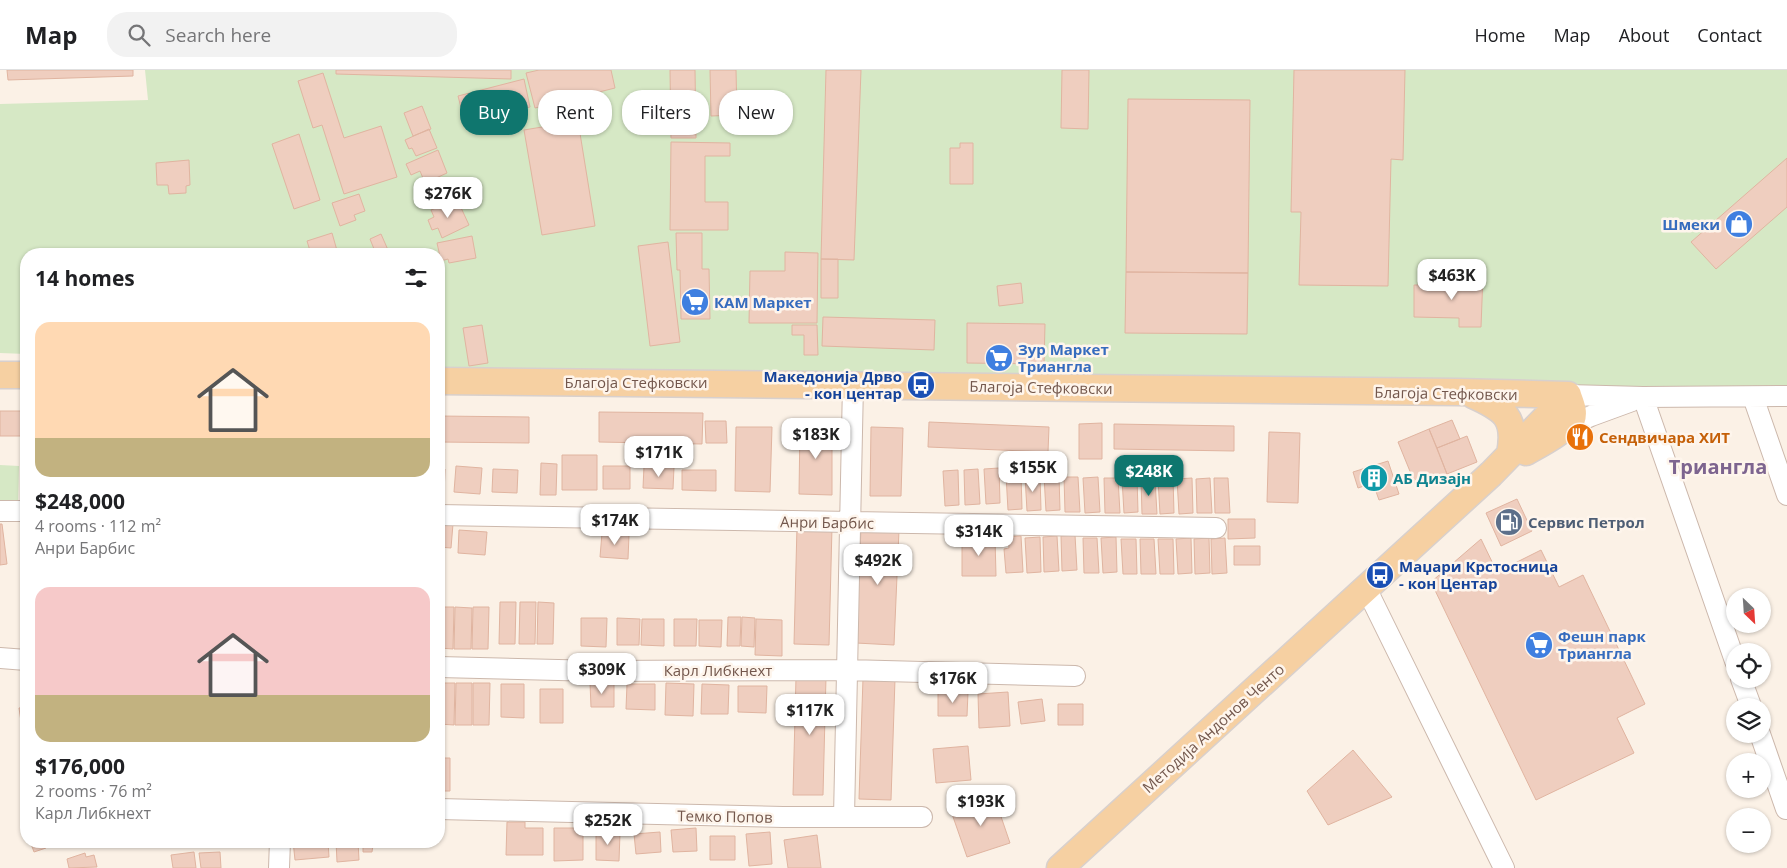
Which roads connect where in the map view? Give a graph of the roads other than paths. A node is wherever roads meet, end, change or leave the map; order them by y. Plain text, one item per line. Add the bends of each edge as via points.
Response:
1 (0, 375) edge
2 (20, 375) edge
3 (445, 381) edge
4 (853, 384) junction
5 (1468, 393) junction
6 (1568, 395) junction
7 (1787, 396) edge
8 (1643, 397) junction
9 (1753, 397) junction
10 (1565, 428) junction
11 (1510, 454) junction
12 (1491, 474) junction
13 (1787, 495) edge
14 (0, 511) edge
15 (20, 511) edge
16 (445, 515) edge
17 (850, 523) junction
18 (1216, 528) dead end
19 (1366, 588) junction
20 (1729, 643) edge
21 (0, 658) edge
22 (20, 660) edge
23 (445, 667) edge
24 (847, 670) junction
25 (1075, 676) dead end
26 (1763, 743) edge
27 (445, 809) edge
28 (1786, 809) edge
29 (844, 817) junction
30 (922, 817) dead end
31 (280, 848) edge
32 (279, 868) edge
33 (1060, 868) edge
34 (1504, 868) edge

1 - 2 main road
3 - 4 main road, Благоја Стефковски
4 - 5 main road, Благоја Стефковски
4 - 17 street
5 - 6 main road, Благоја Стефковски
5 - 11 main road via 1498,406 1505,414 1512,428
6 - 8 street, Благоја Стефковски
6 - 10 main road via 1573,418
6 - 11 main road, Методија Андонов Ченто
7 - 9 street, Благоја Стефковски
8 - 9 street, Благоја Стефковски
8 - 10 street
8 - 20 street
9 - 13 street
10 - 12 main road, Методија Андонов Ченто
11 - 12 main road, Методија Андонов Ченто
12 - 19 main road, Методија Андонов Ченто
14 - 15 street
16 - 17 street, Анри Барбис
17 - 18 street, Анри Барбис
17 - 24 street
19 - 33 main road, Методија Андонов Ченто
19 - 34 street
21 - 22 street
23 - 24 street, Карл Либкнехт
24 - 25 street, Карл Либкнехт
24 - 29 street
26 - 28 street
27 - 29 street, Темко Попов
29 - 30 street, Темко Попов
31 - 32 street

